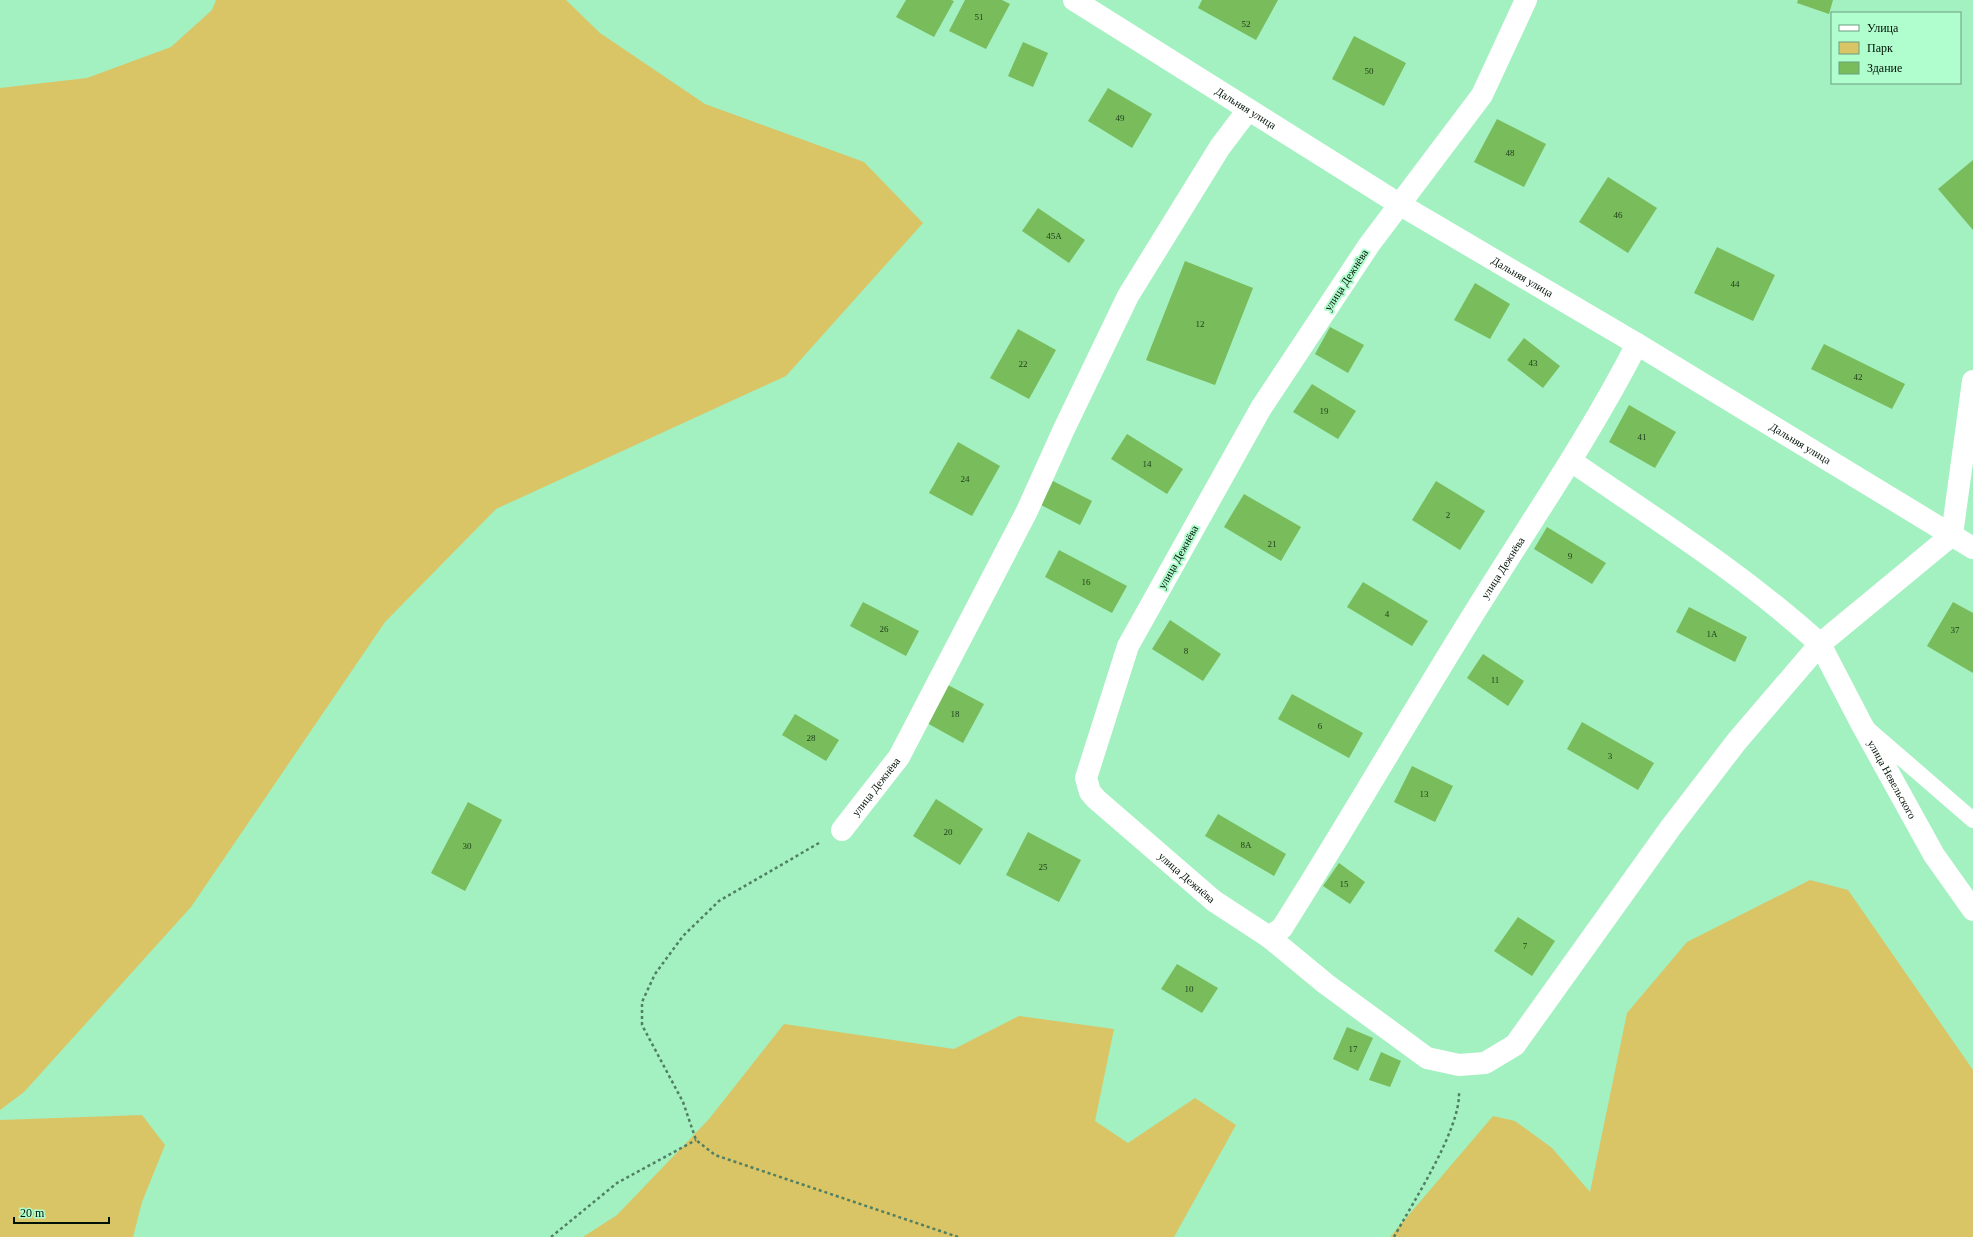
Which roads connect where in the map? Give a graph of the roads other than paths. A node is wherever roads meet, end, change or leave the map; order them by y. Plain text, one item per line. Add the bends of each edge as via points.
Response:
1 (1074, 0) edge
2 (1526, 0) edge
3 (1248, 110) junction
4 (1399, 204) junction
5 (1637, 344) junction
6 (1973, 381) edge
7 (1571, 461) junction
8 (1952, 535) junction
9 (1973, 548) edge
10 (1820, 644) junction
11 (1860, 723) junction
12 (1973, 820) edge
13 (842, 830) road end
14 (1973, 910) edge
15 (1269, 937) junction

1 - 3 street, Дальняя улица
2 - 4 street, улица Дежнёва via 1482,95
3 - 4 street, Дальняя улица
3 - 13 street, улица Дежнёва via 1220,147 1128,296 1027,511 899,758
4 - 5 street, Дальняя улица
4 - 15 street, улица Дежнёва via 1368,245 1261,408 1128,646 1086,778 1090,792 1096,799 1214,901
5 - 7 street, улица Дежнёва via 1618,382
5 - 8 street, Дальняя улица
6 - 8 street
7 - 10 street via 1733,572
7 - 15 street, улица Дежнёва via 1480,603 1307,890 1282,928
8 - 9 street, Дальняя улица
8 - 10 street
10 - 11 street, улица Невельского
10 - 15 street via 1737,740 1515,1045 1485,1063 1459,1065 1427,1058 1326,984
11 - 12 lane
11 - 14 street, улица Невельского via 1934,855

